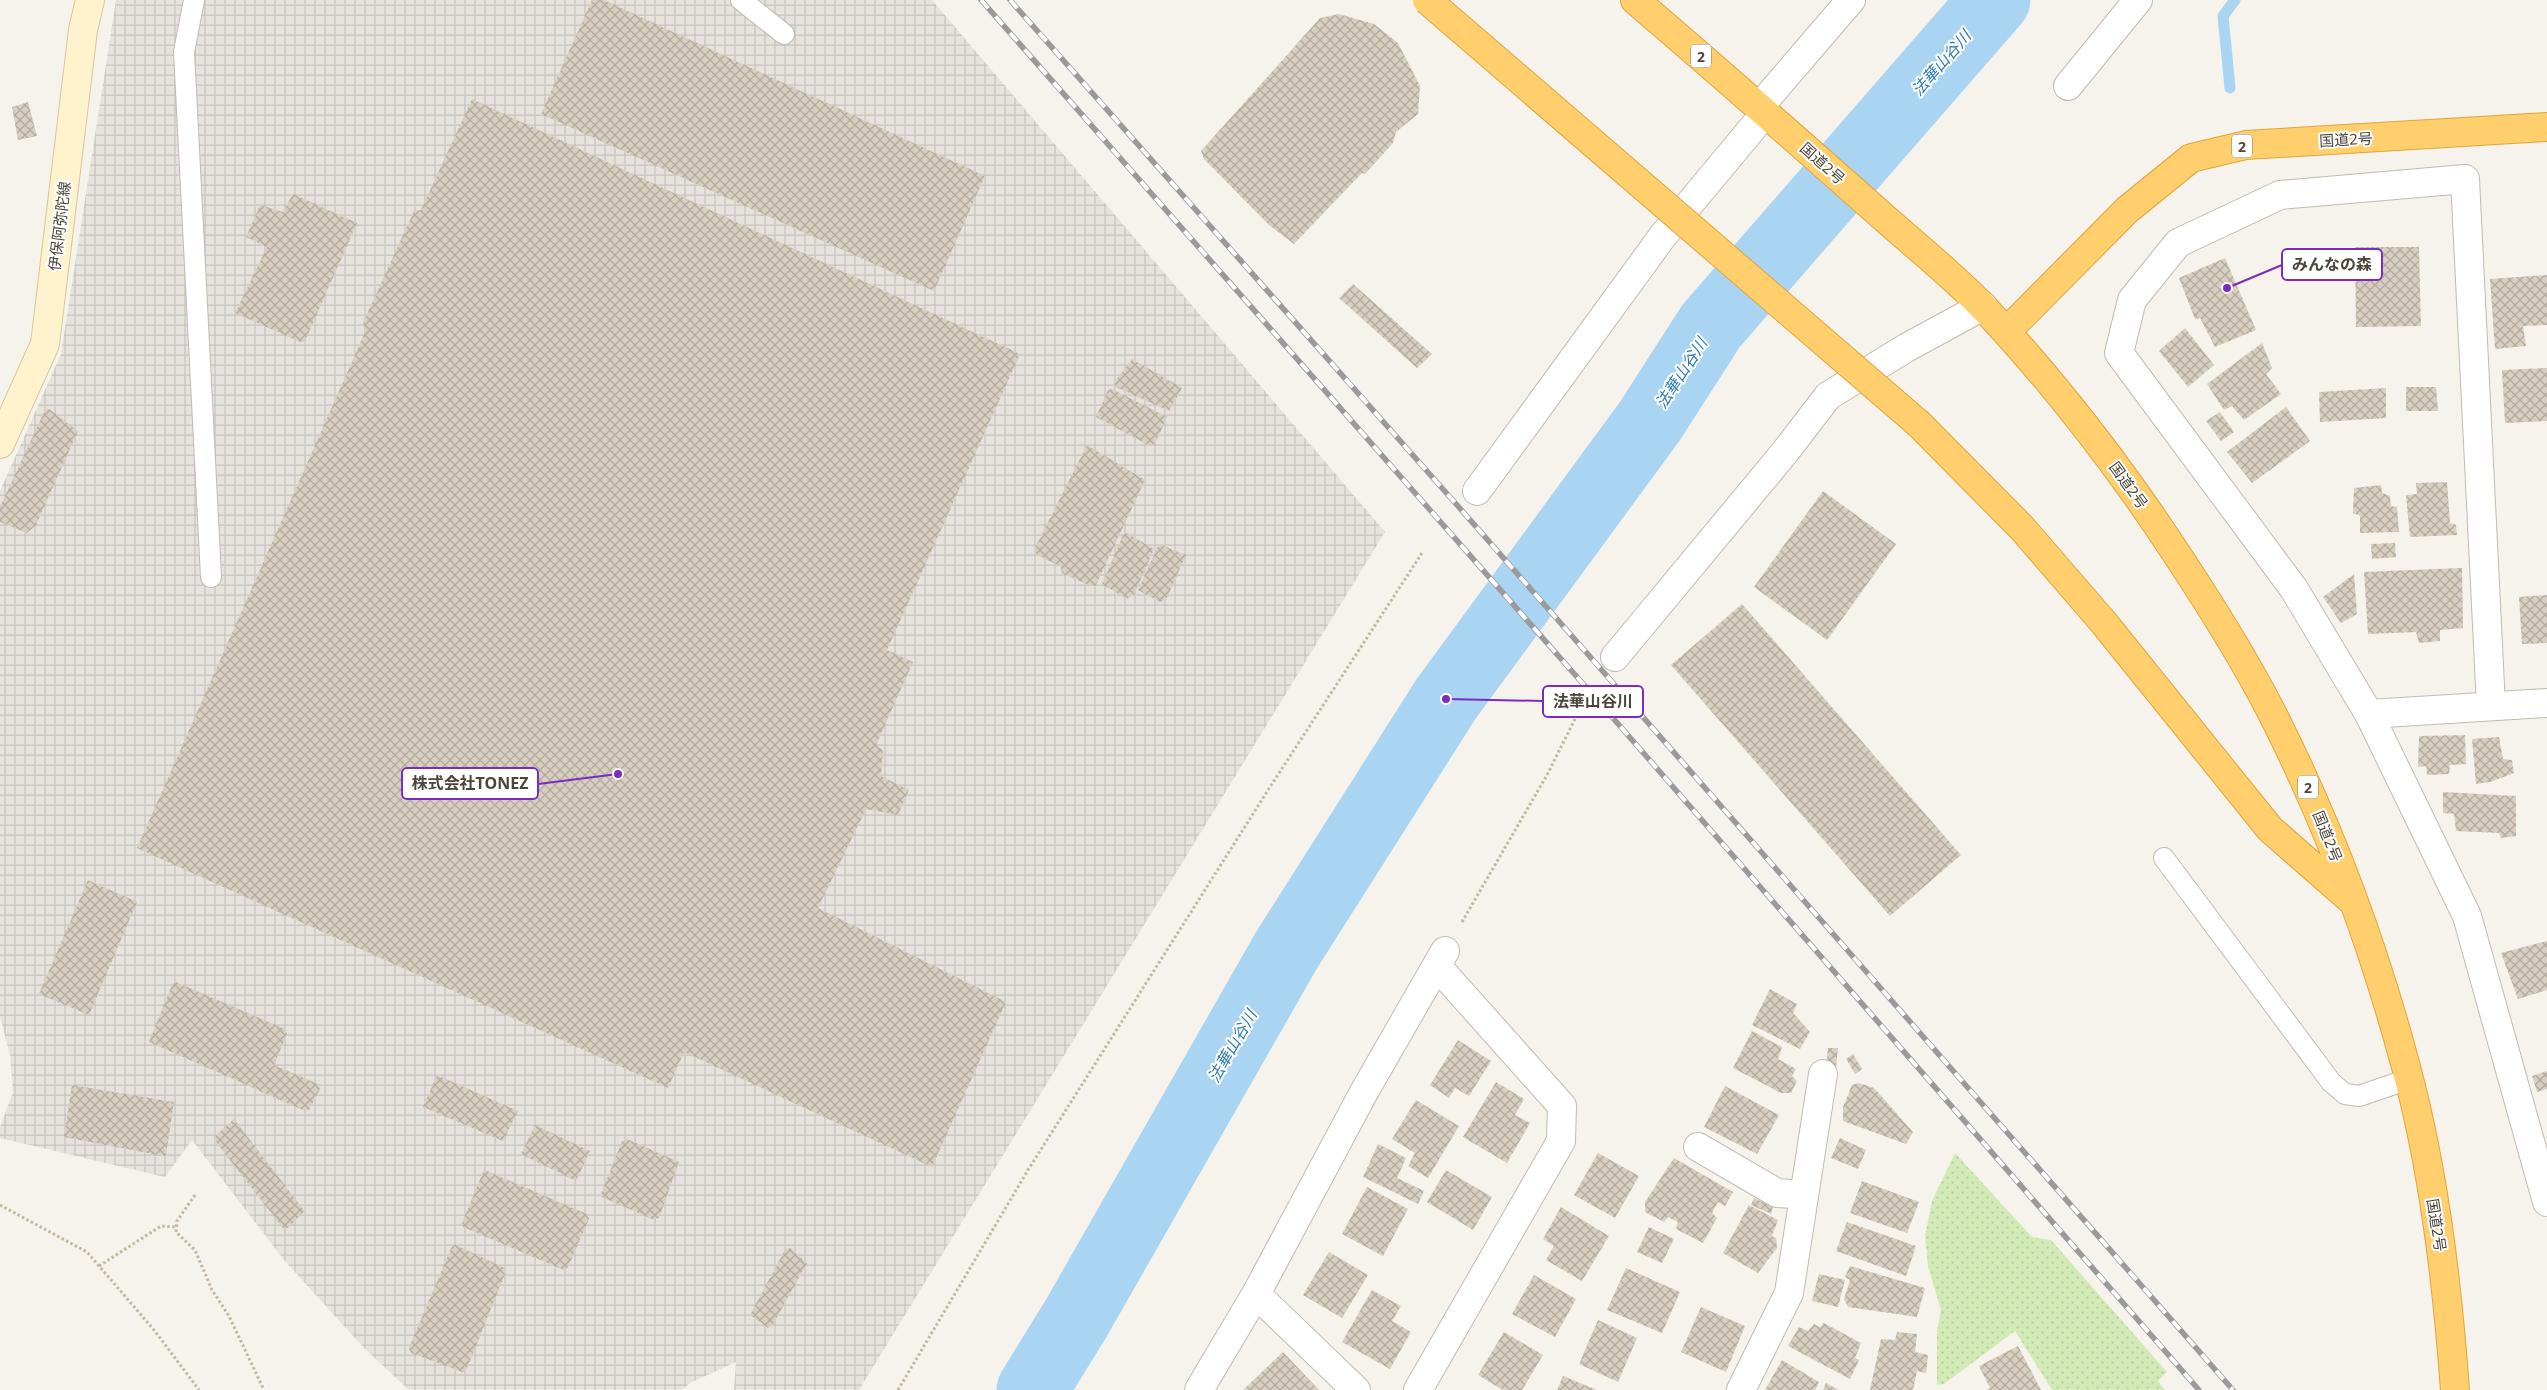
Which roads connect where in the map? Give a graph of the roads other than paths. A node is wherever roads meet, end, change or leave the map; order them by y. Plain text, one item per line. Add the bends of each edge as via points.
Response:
1 (90, 0) edge
2 (194, 0) edge
3 (741, 0) edge
4 (1427, 0) edge
5 (1635, 0) edge
6 (1851, 0) edge
7 (2138, 0) edge
8 (784, 34) dead end
9 (2068, 86) dead end
10 (1763, 109) junction
11 (2547, 127) edge
12 (1983, 306) junction
13 (2006, 332) junction
14 (0, 444) edge
15 (1476, 491) dead end
16 (211, 577) dead end
17 (1615, 656) road end
18 (2547, 703) edge
19 (2490, 706) junction
20 (2369, 714) junction
21 (2164, 858) dead end
22 (2355, 903) junction
23 (1823, 1074) dead end
24 (2409, 1079) junction
25 (1698, 1147) dead end
26 (1804, 1195) junction
27 (2547, 1202) edge
28 (1256, 1294) junction
29 (1199, 1390) edge
30 (1356, 1390) edge
31 (1418, 1390) edge
32 (1741, 1390) edge
33 (2455, 1390) edge

1 - 14 main road, 伊保阿弥陀線 via 83,30 45,344
2 - 16 lane via 184,52
3 - 8 lane
4 - 22 highway, bridge via 1919,424 2022,528 2104,623 2270,829
5 - 10 highway, 国道2号 / 2
6 - 10 street
7 - 9 street
10 - 12 highway, 国道2号 / 2
10 - 15 street via 1662,237
11 - 13 highway, 国道2号 / 2 via 2246,145 2191,158 2127,210
12 - 13 highway, 国道2号 / 2
12 - 17 street via 1828,396
13 - 22 highway, 国道2号 / 2 via 2084,423 2153,518 2226,629 2308,787
18 - 19 street
19 - 20 street
19 - 20 street via 2465,179 2280,195 2178,243 2132,300 2119,353 2294,589
20 - 27 street via 2467,916
21 - 24 lane via 2331,1082 2345,1094 2359,1096
22 - 24 highway, 国道2号 / 2
23 - 26 street
24 - 33 highway, 国道2号 / 2 via 2444,1266
25 - 26 street via 1777,1193
26 - 32 street via 1789,1293
28 - 29 street
28 - 30 street
28 - 31 street via 1364,1092 1441,958 1562,1106 1561,1141

